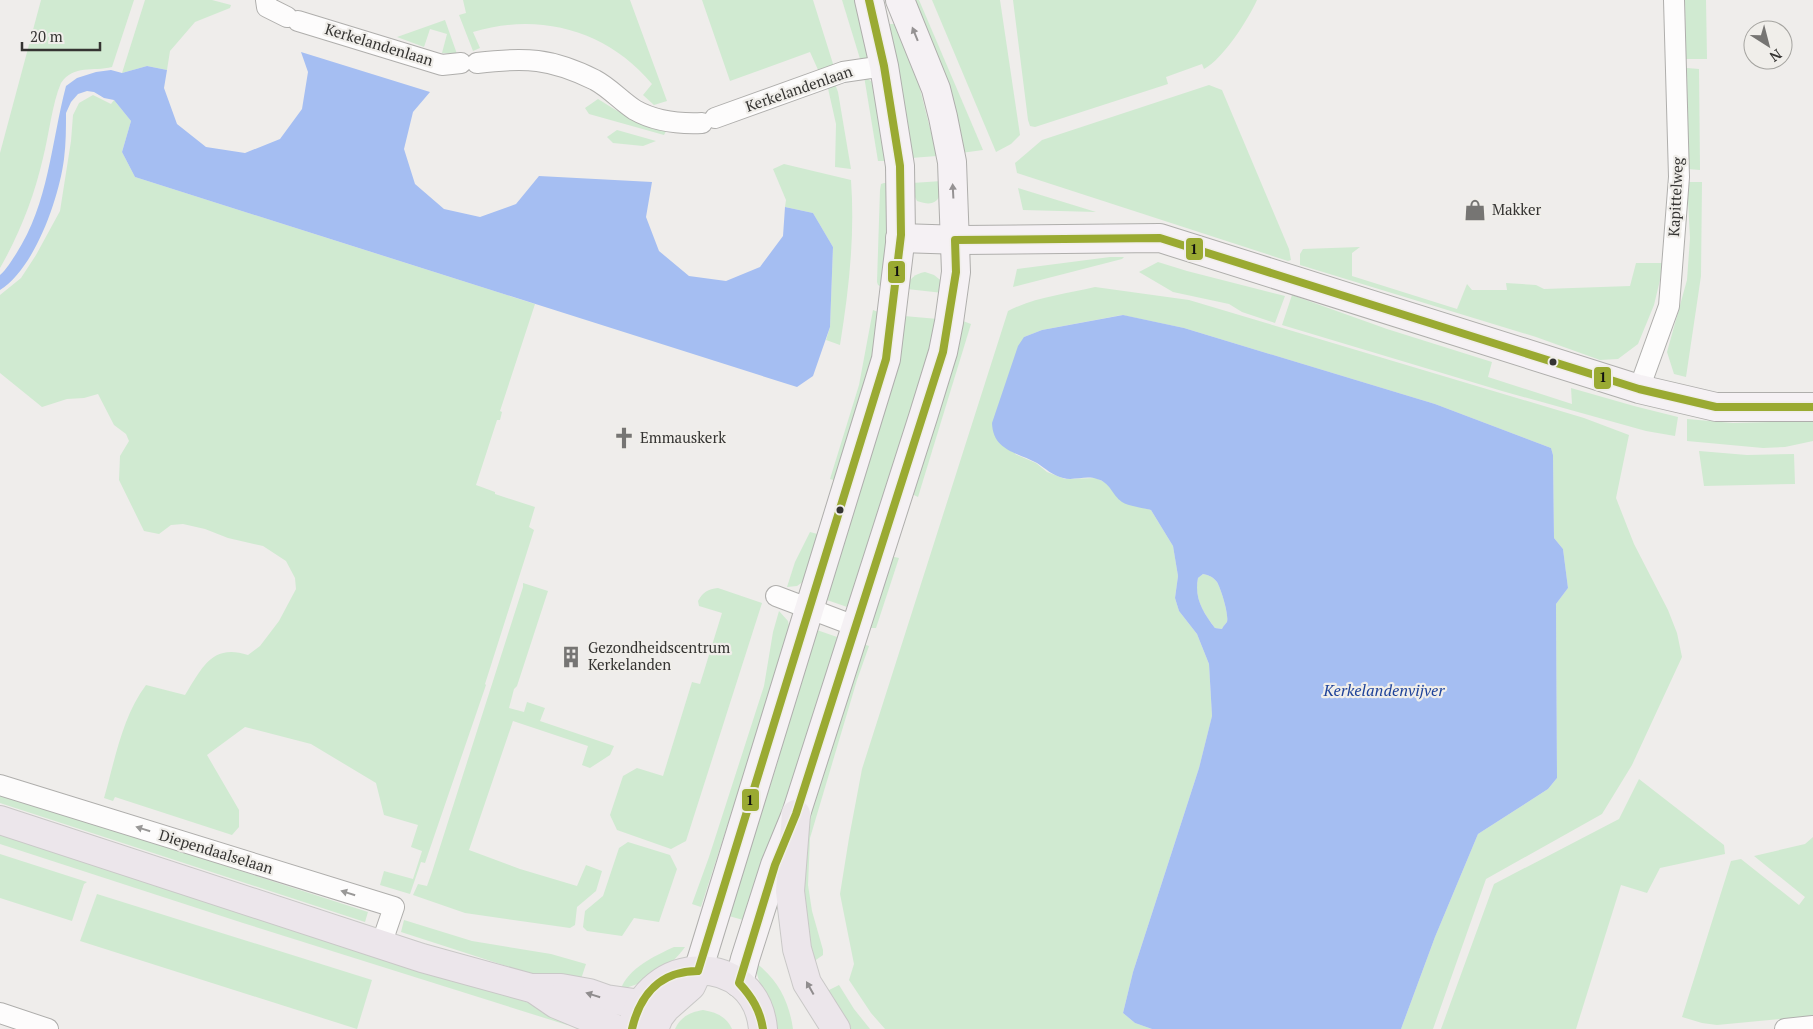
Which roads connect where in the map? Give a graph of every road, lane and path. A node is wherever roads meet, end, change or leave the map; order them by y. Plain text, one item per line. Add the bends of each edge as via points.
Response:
1 (266, 0) edge
2 (869, 0) edge
3 (900, 0) edge
4 (1674, 0) edge
5 (884, 66) junction
6 (900, 238) junction
7 (955, 240) junction
8 (1639, 389) junction
9 (1813, 407) edge
10 (776, 596) dead end
11 (808, 608) junction
12 (856, 626) junction
13 (0, 785) edge
14 (796, 814) junction
15 (0, 820) edge
16 (382, 945) junction
17 (698, 971) junction
18 (739, 982) junction
19 (532, 988) junction
20 (0, 1013) edge
21 (636, 1016) edge
22 (1813, 1026) edge
23 (48, 1029) edge
24 (616, 1029) edge
25 (654, 1029) edge
26 (763, 1029) edge
27 (836, 1029) edge
28 (1785, 1029) edge

1 - 5 street, Kerkelandenlaan via 268,7 292,19 442,65 512,59 567,67 596,81 635,110 650,117 682,123 708,121 843,72
2 - 5 street
7 -> 3 street via 952,162 943,117 927,65
4 - 8 street, Kapittelweg via 1679,177 1669,306
5 - 6 street via 900,166
6 - 7 street
6 - 11 street via 886,359
7 - 8 street via 1160,238
7 - 12 street via 956,272 943,352
8 - 9 street via 1716,407
10 - 11 street
11 - 12 street
11 - 17 street
12 - 14 street
16 -> 13 street, Diependaalselaan via 394,907
14 - 18 street via 775,864
27 -> 14 main road via 807,983 798,949 790,891
15 - 16 main road
16 - 19 main road
17 - 18 main road via 710,971
17 - 21 main road via 667,978 648,993
17 - 25 main road via 691,986 666,1008
18 - 26 main road via 757,1005
21 -> 19 main road via 589,993 561,988
19 - 24 main road via 556,1004
20 - 23 street
22 - 28 street

